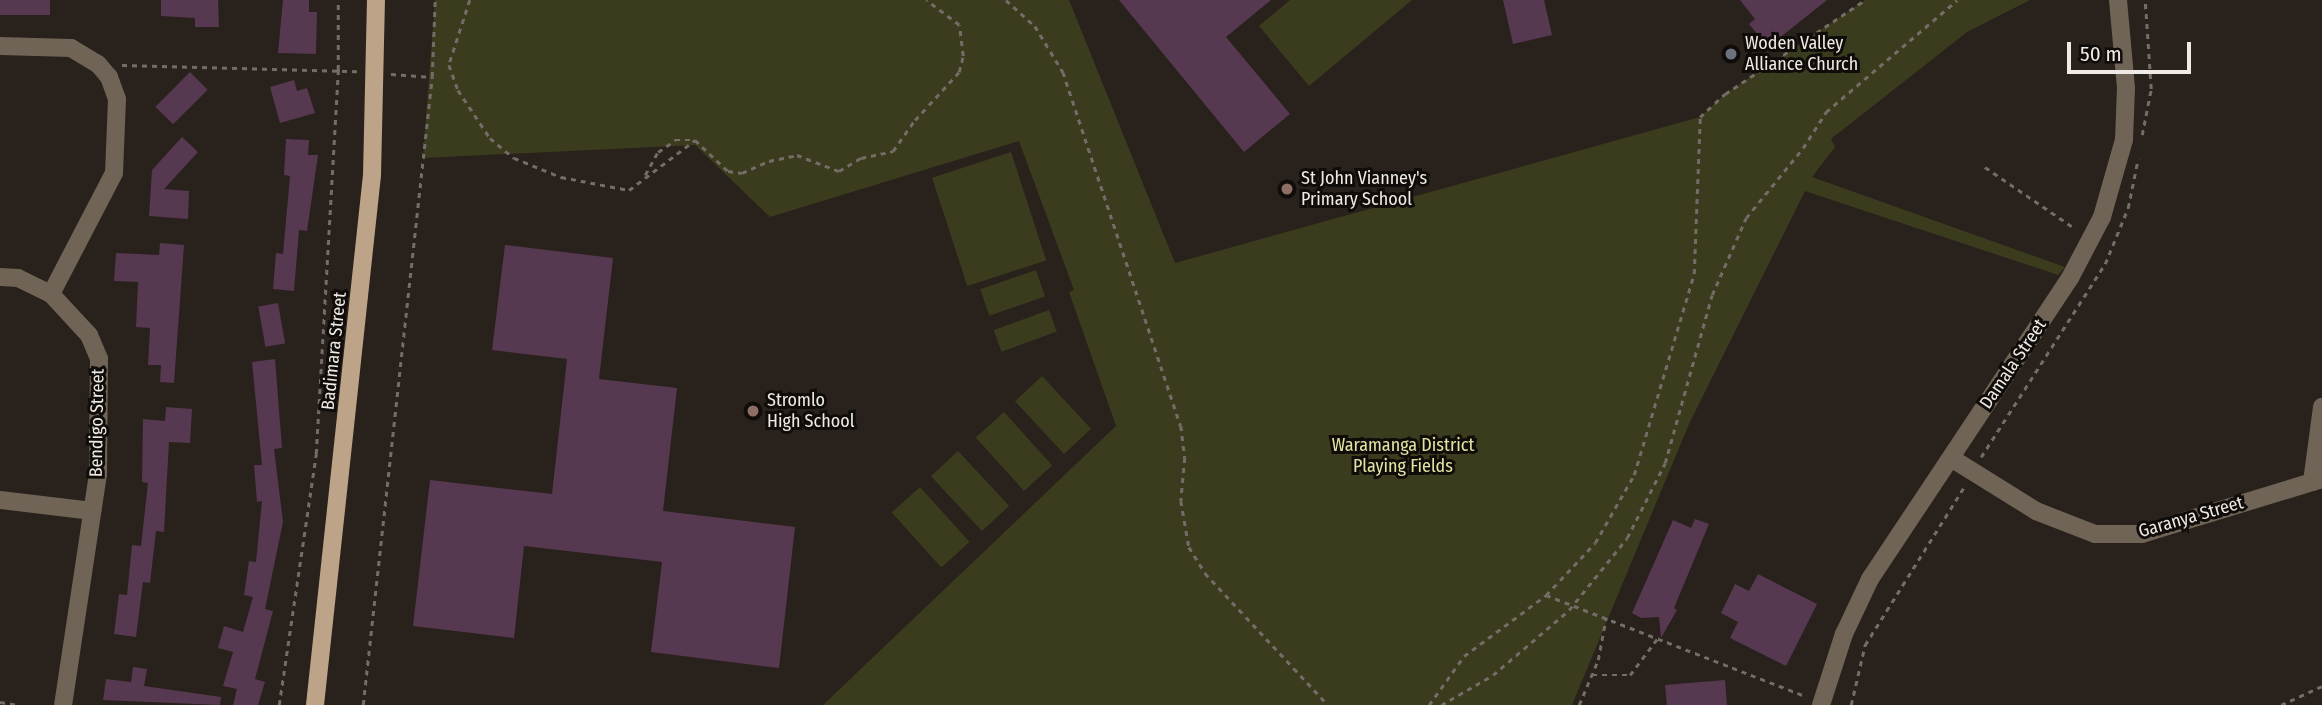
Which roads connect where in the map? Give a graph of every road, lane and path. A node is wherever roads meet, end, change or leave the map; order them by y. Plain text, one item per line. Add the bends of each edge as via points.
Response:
1 (338, 0) edge
2 (376, 0) edge
3 (435, 0) edge
4 (470, 0) edge
5 (926, 0) edge
6 (1006, 0) edge
7 (1866, 0) edge
8 (1957, 0) edge
9 (2118, 0) edge
10 (0, 46) edge
11 (98, 64) junction
12 (338, 69) junction
13 (375, 73) junction
14 (432, 77) junction
15 (695, 140) junction
16 (1985, 167) dead end
17 (645, 175) junction
18 (2084, 219) dead end
19 (0, 277) edge
20 (51, 294) junction
21 (2322, 407) edge
22 (1951, 458) junction
23 (2317, 480) edge
24 (310, 491) junction
25 (317, 493) dead end
26 (0, 500) edge
27 (92, 511) junction
28 (1546, 595) junction
29 (1573, 606) junction
30 (1606, 618) junction
31 (1657, 639) junction
32 (1592, 675) junction
33 (2322, 686) edge
34 (0, 702) edge
35 (1821, 704) edge
36 (20, 705) edge
37 (63, 705) edge
38 (279, 705) edge
39 (315, 705) edge
40 (363, 705) edge
41 (1328, 705) edge
42 (1429, 705) edge
43 (1441, 705) edge
44 (1579, 705) edge
45 (2281, 705) edge

1 - 12 path
2 - 13 main road, Badimara Street
3 - 14 path
4 - 17 path via 449,65 458,89 490,138 514,158 561,177 629,190
5 - 15 path via 959,25 963,56 959,72 893,151 861,158 839,171 797,155 769,160 742,173 729,171
6 - 41 path via 1035,26 1063,72 1181,426 1185,458 1181,501 1189,547 1205,573
7 - 28 path via 1725,94 1700,117 1694,274 1634,475 1595,543
8 - 29 path via 1826,112 1746,218 1712,295 1665,463 1627,538
9 - 22 street, Damala Street via 2126,88 2124,140 2102,217 2070,278
10 - 11 street via 71,48
11 - 12 path
11 - 20 street via 117,99 114,173
12 - 24 path via 316,454
13 - 14 path
13 - 39 main road, Badimara Street via 371,189
14 - 40 path
15 - 17 path
15 - 17 path via 674,140 658,152
16 - 18 path via 2079,231
19 - 20 street, Bendigo Street via 18,278
20 - 27 street, Bendigo Street via 89,335 99,359 98,474
21 - 23 street
22 - 23 street, Garanya Street via 2036,511 2095,534 2142,534
22 - 35 street, Damala Street via 1855,606
24 - 25 path
24 - 38 path
26 - 27 street
27 - 37 street, Bendigo Street
28 - 29 path
28 - 42 path via 1464,656
29 - 30 path
29 - 43 path via 1493,675
30 - 31 path
30 - 32 path
31 - 32 path via 1630,675
31 - 35 path
32 - 44 path
33 - 45 path
34 - 36 path

